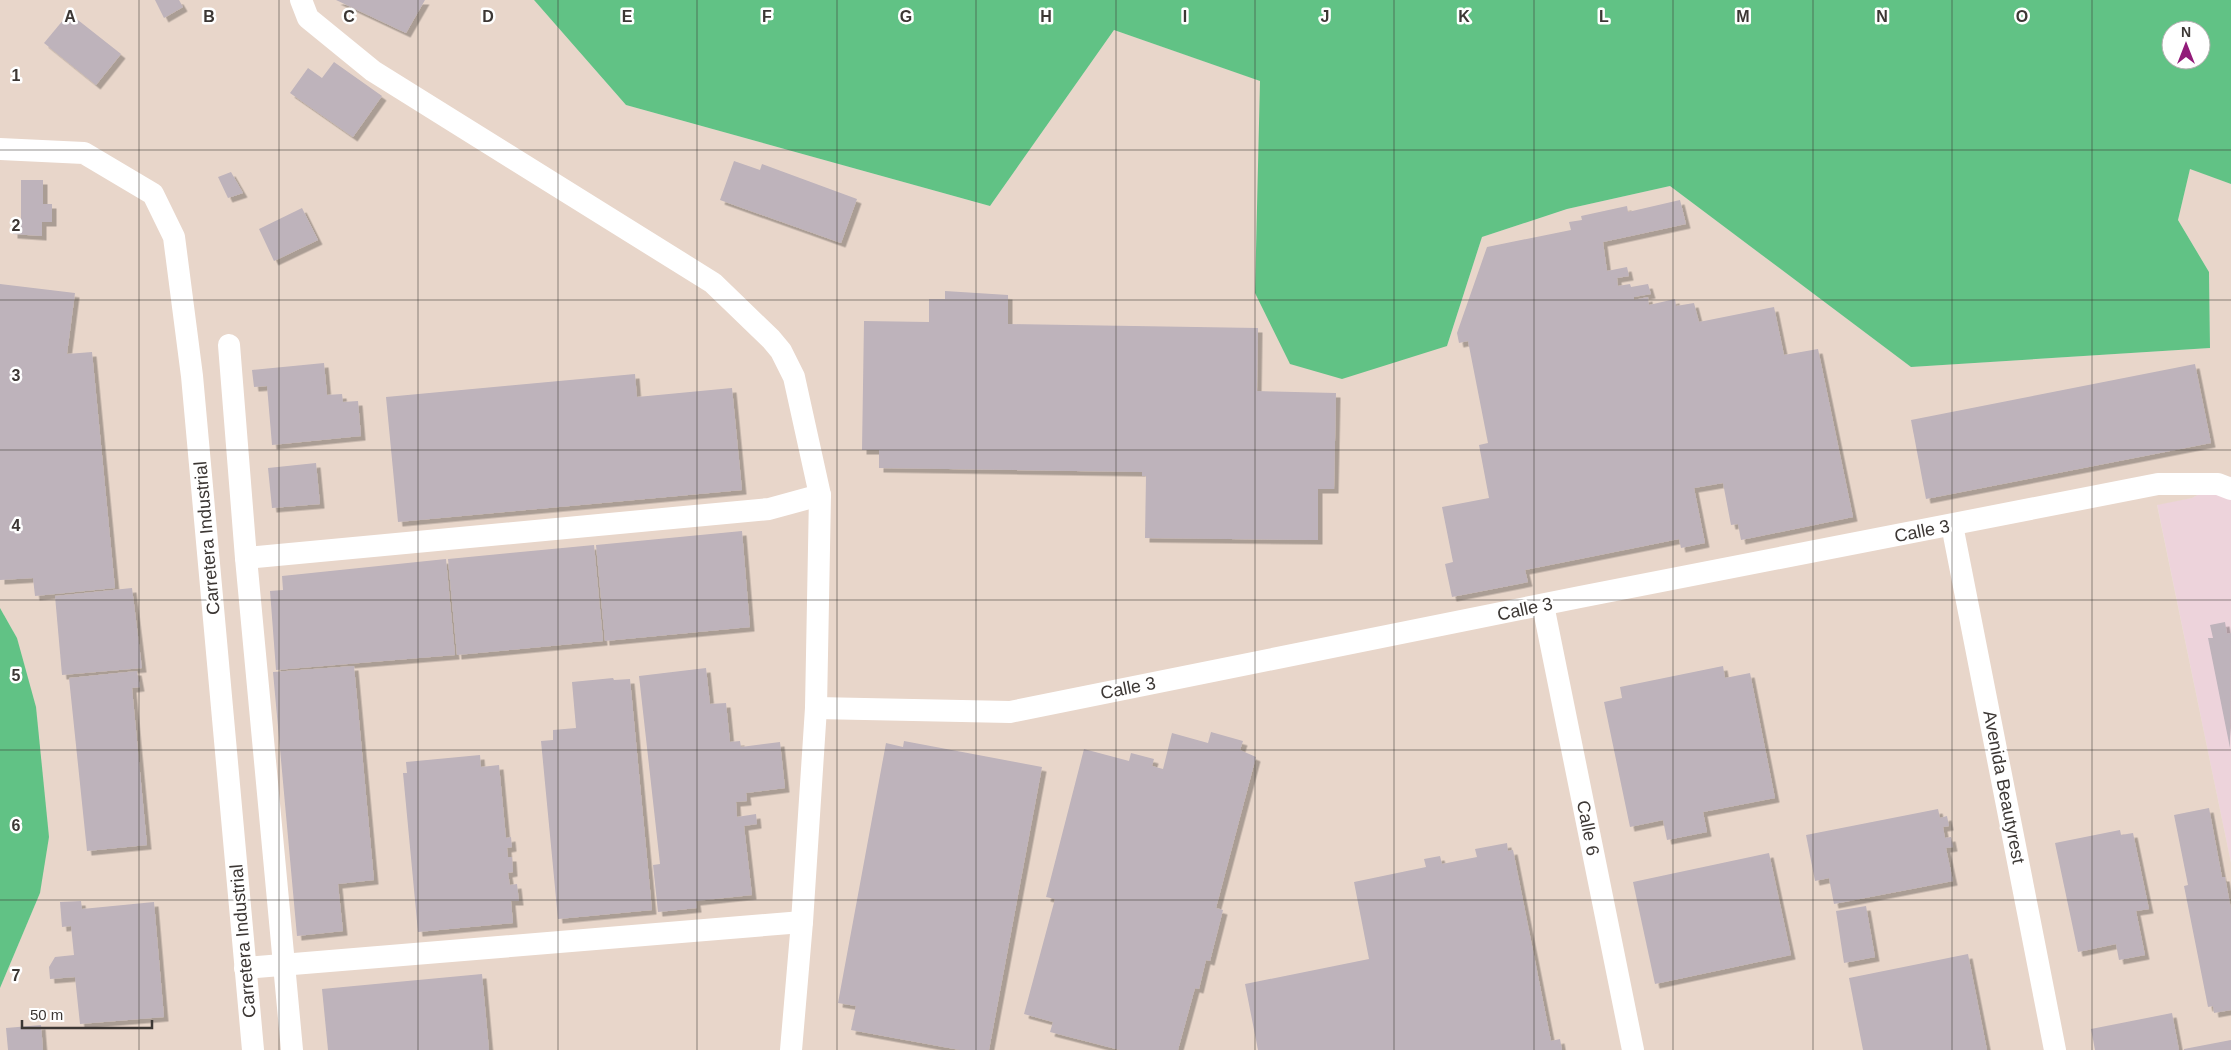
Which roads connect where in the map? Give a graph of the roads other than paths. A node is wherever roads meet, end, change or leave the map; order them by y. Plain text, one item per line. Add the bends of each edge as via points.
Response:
1 (301, 0) edge
2 (0, 149) edge
3 (229, 345) dead end
4 (2231, 489) edge
5 (820, 495) junction
6 (1952, 525) junction
7 (246, 558) junction
8 (1543, 605) junction
9 (816, 708) junction
10 (802, 922) junction
11 (285, 966) junction
12 (245, 968) junction
13 (253, 1050) edge
14 (292, 1050) edge
15 (791, 1050) edge
16 (1633, 1050) edge
17 (2055, 1050) edge

1 - 5 street via 308,18 373,71 713,283 771,338 794,377
2 - 12 street, Carretera Industrial via 84,153 153,194 174,237 192,376
3 - 7 street
4 - 6 street, Calle 3 via 2218,484 2158,484
5 - 7 street via 769,509
5 - 9 street
6 - 8 street, Calle 3
6 - 17 street, Avenida Beautyrest
7 - 11 street
8 - 9 street, Calle 3 via 1010,712
8 - 16 street, Calle 6
9 - 10 street
10 - 11 street
10 - 15 street
11 - 12 street
11 - 14 street
12 - 13 street, Carretera Industrial

